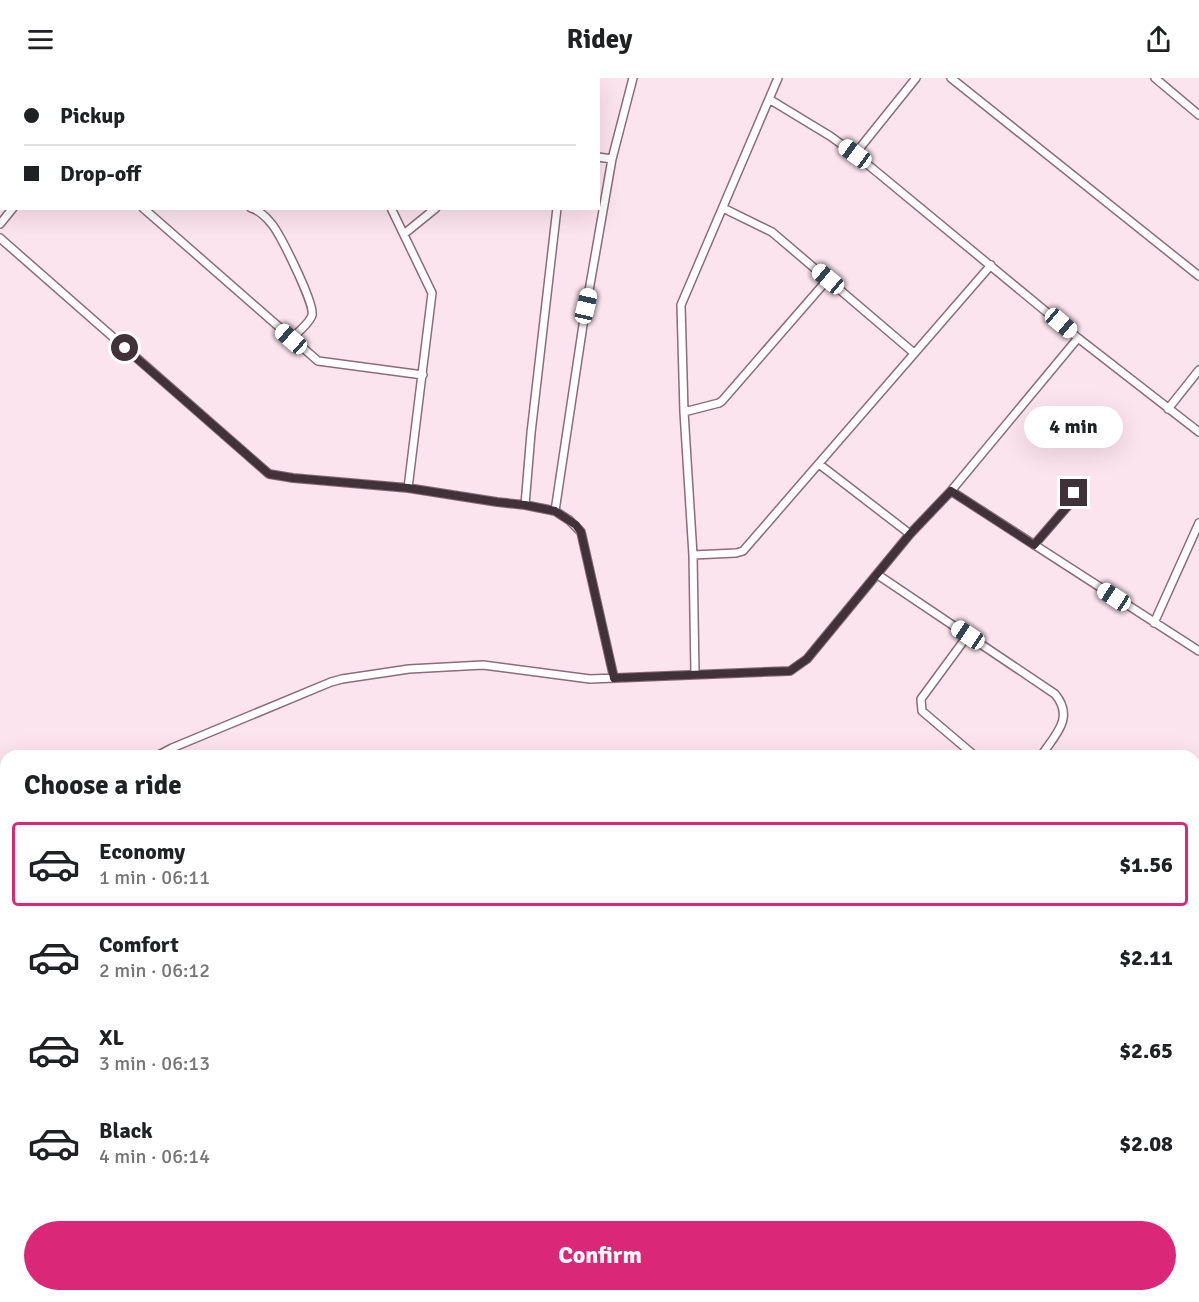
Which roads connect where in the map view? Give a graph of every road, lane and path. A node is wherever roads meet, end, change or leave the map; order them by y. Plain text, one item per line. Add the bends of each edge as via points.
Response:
1 (778, 78) edge
2 (916, 78) edge
3 (951, 78) edge
4 (1155, 78) edge
5 (631, 79) edge
6 (769, 99) junction
7 (1199, 115) edge
8 (855, 154) junction
9 (600, 157) edge
10 (612, 159) junction
11 (723, 208) junction
12 (12, 210) edge
13 (144, 210) edge
14 (255, 210) edge
15 (392, 210) edge
16 (434, 210) edge
17 (557, 210) edge
18 (0, 224) edge
19 (404, 234) junction
20 (0, 238) edge
21 (991, 265) junction
22 (1199, 276) edge
23 (828, 279) junction
24 (1078, 338) junction
25 (291, 339) junction
26 (914, 353) junction
27 (1199, 370) edge
28 (423, 375) junction
29 (1168, 409) junction
30 (684, 412) junction
31 (1199, 432) edge
32 (819, 464) junction
33 (408, 488) junction
34 (1070, 488) dead end
35 (951, 491) junction
36 (525, 505) junction
37 (555, 511) junction
38 (1199, 523) edge
39 (910, 534) junction
40 (1034, 545) junction
41 (693, 555) junction
42 (878, 575) junction
43 (1155, 623) junction
44 (968, 635) junction
45 (1199, 651) edge
46 (695, 674) junction
47 (614, 678) junction
48 (168, 750) edge
49 (968, 750) edge
50 (1045, 750) edge

1 - 6 street
2 - 8 street
3 - 22 street
4 - 7 street
5 - 10 street
6 - 8 street
6 - 11 street
8 - 21 street
9 - 10 street
10 - 37 street
11 - 23 street via 765,228
11 - 30 street via 681,305
12 - 18 street
13 - 25 street
14 - 25 street via 272,223 312,306 310,318
15 - 19 street
16 - 19 street
17 - 36 street
19 - 28 street via 432,293
20 - 33 street via 269,474
21 - 24 street
21 - 26 street
23 - 26 street
23 - 30 street via 722,401
24 - 29 street
24 - 35 street
25 - 28 street via 323,363
26 - 32 street
27 - 29 street
28 - 33 street
29 - 31 street
30 - 41 street
32 - 39 street
32 - 41 street via 743,551
33 - 36 street
34 - 40 street via 1073,500
35 - 39 street
35 - 40 street
36 - 37 street
37 - 47 street via 581,532
38 - 43 street
39 - 42 street
40 - 43 street
41 - 46 street
42 - 44 street
42 - 46 street via 807,659 790,671
43 - 45 street
44 - 49 street via 921,699 922,711
44 - 50 street via 1055,694 1063,704 1062,724
46 - 47 street
47 - 48 street via 562,677 483,665 409,669 342,679

